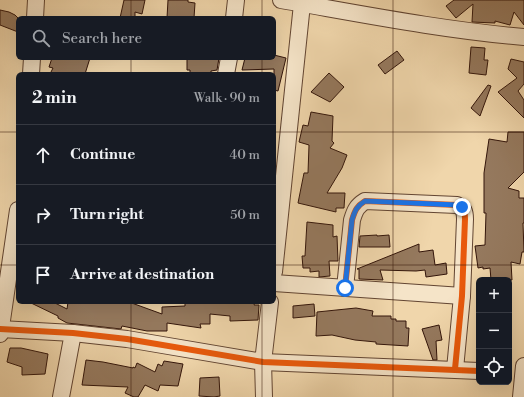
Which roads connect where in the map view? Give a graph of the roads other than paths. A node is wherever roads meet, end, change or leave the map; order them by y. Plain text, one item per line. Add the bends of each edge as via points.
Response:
1 (36, 0) edge
2 (236, 0) edge
3 (281, 0) edge
4 (302, 4) junction
5 (35, 16) edge
6 (234, 16) edge
7 (524, 36) edge
8 (32, 60) edge
9 (228, 60) edge
10 (31, 72) edge
11 (226, 72) edge
12 (16, 222) edge
13 (276, 253) edge
14 (10, 258) edge
15 (276, 283) edge
16 (345, 288) junction
17 (462, 296) junction
18 (270, 304) edge
19 (0, 329) edge
20 (73, 333) junction
21 (0, 334) edge
22 (263, 362) junction
23 (455, 369) junction
24 (476, 371) edge
25 (520, 371) edge
26 (61, 397) edge
27 (264, 397) edge
28 (521, 397) edge

1 - 5 street
2 - 6 street
3 - 4 street
4 - 7 street via 413,24
4 - 13 street
8 - 10 street
9 - 11 street
12 - 14 street
14 - 19 street
15 - 16 street
16 - 17 street
16 - 17 street via 352,220 359,205 365,201 457,205 465,212
17 - 23 street
18 - 22 street
19 - 20 street
19 - 21 street
20 - 22 street via 127,339
20 - 26 street
22 - 23 street
22 - 27 street
23 - 24 street
25 - 28 street

